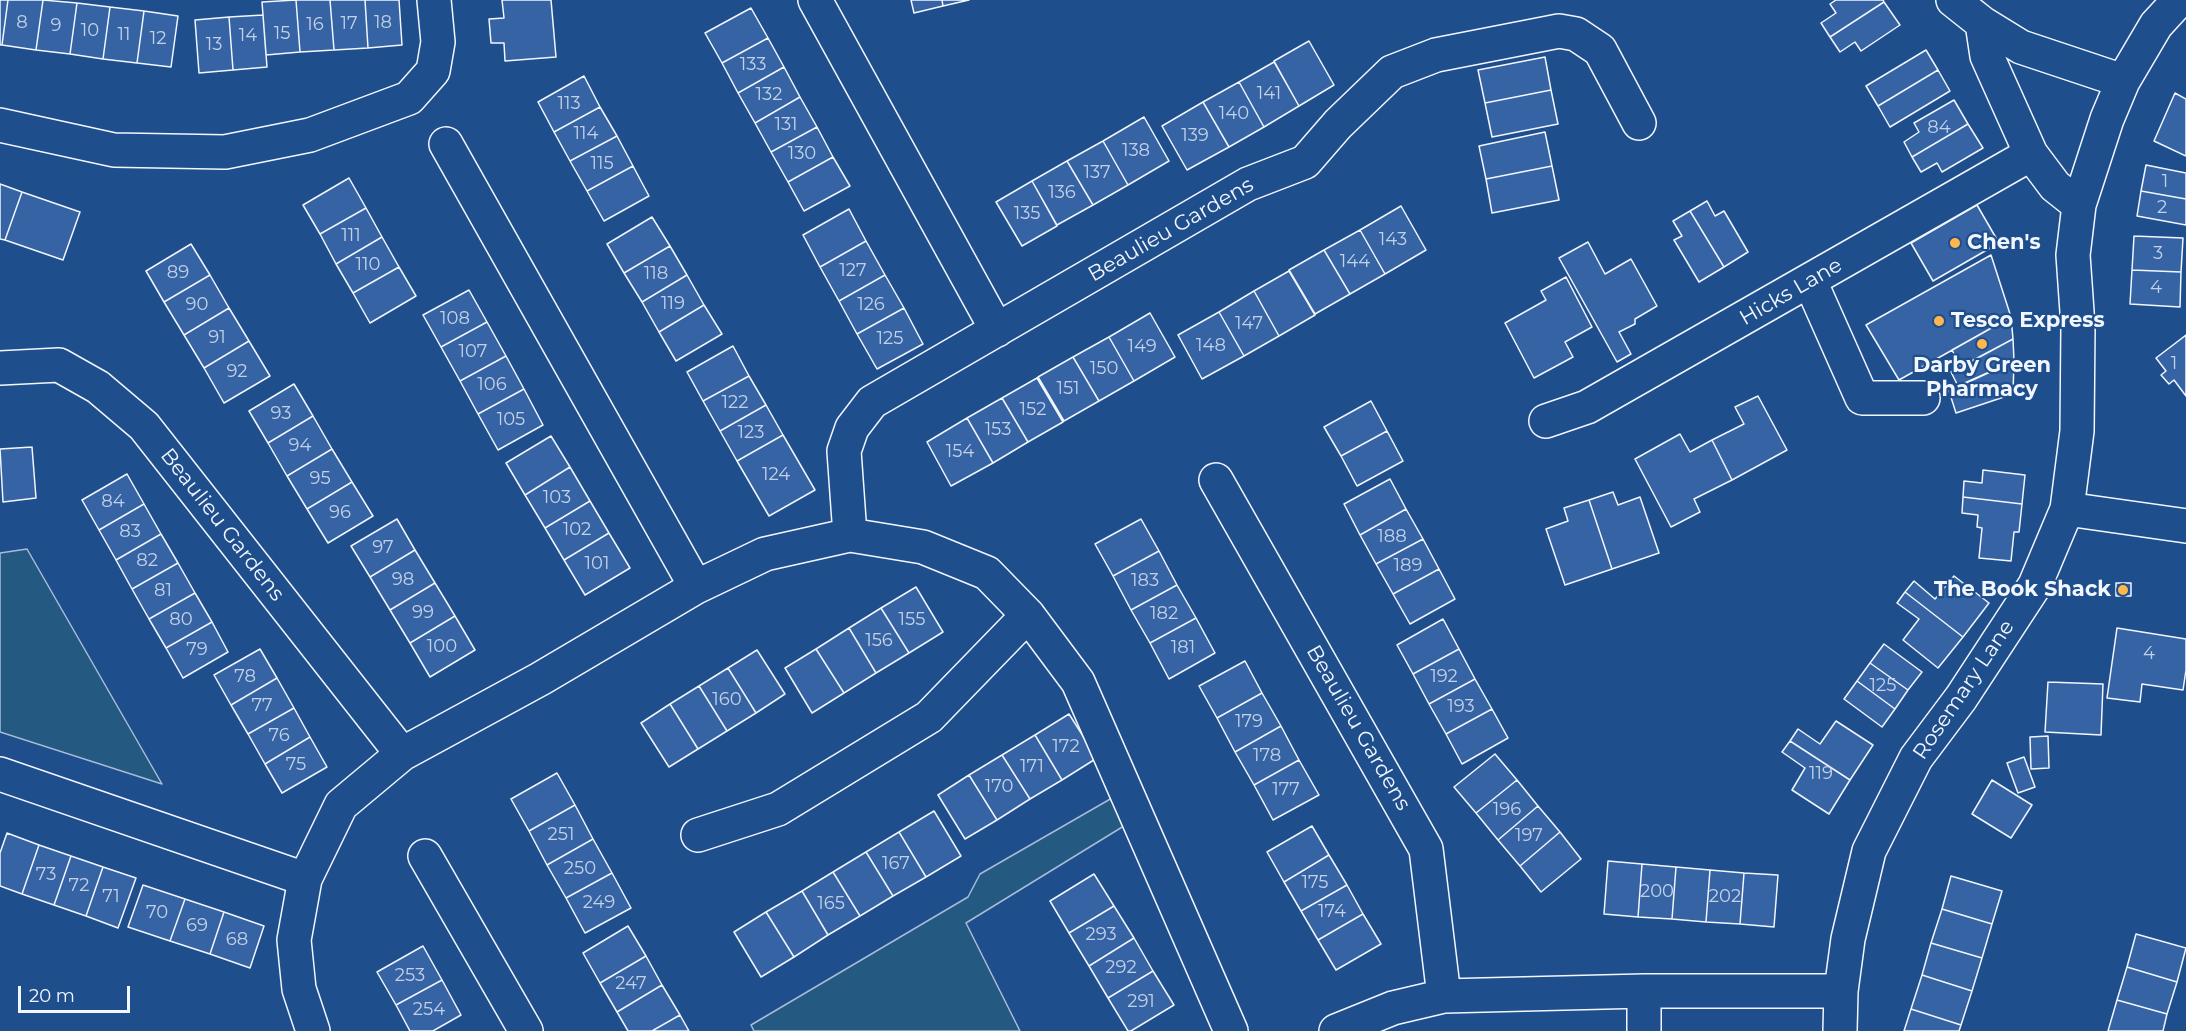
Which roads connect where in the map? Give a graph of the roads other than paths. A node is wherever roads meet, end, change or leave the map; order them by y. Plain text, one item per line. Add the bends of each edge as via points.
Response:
1 (434, 0) edge
2 (815, 0) edge
3 (1953, 0) edge
4 (2179, 0) edge
5 (1982, 23) junction
6 (2123, 81) junction
7 (1639, 123) dead end
8 (0, 125) edge
9 (446, 144) dead end
10 (2031, 154) junction
11 (2079, 205) junction
12 (1810, 281) junction
13 (997, 330) junction
14 (0, 368) edge
15 (1923, 398) dead end
16 (1546, 421) dead end
17 (1216, 480) dead end
18 (2067, 509) junction
19 (2186, 526) edge
20 (850, 536) junction
21 (696, 587) junction
22 (1028, 615) junction
23 (402, 754) junction
24 (0, 774) edge
25 (698, 835) dead end
26 (425, 856) dead end
27 (305, 879) junction
28 (1841, 991) junction
29 (1644, 992) junction
30 (1443, 996) junction
31 (313, 1031) edge
32 (526, 1031) edge
33 (1232, 1031) edge
34 (1336, 1031) edge
35 (1644, 1031) edge
36 (1840, 1031) edge

1 - 8 street via 438,42 433,71 409,98 310,135 225,152 114,150
2 - 13 street
3 - 5 street
4 - 6 street, Rosemary Lane via 2156,25
5 - 6 street via 2021,47
5 - 10 street via 1987,56
6 - 11 street, Rosemary Lane
7 - 13 street, Beaulieu Gardens via 1600,50 1576,34 1559,31 1436,55 1392,72 1305,162 1248,184
9 - 21 street
10 - 11 street via 2055,186
10 - 12 street, Hicks Lane
11 - 18 street, Rosemary Lane via 2073,255 2078,326 2077,431
12 - 15 street via 1862,398
12 - 16 street, Hicks Lane via 1587,407
13 - 20 street, Beaulieu Gardens via 872,402 852,428 844,451
14 - 23 street, Beaulieu Gardens via 59,365 98,387 144,426
17 - 30 street, Beaulieu Gardens via 1426,849
18 - 19 street
18 - 28 street, Rosemary Lane via 2035,585 1961,699 1916,758 1869,851 1848,939
20 - 21 street via 765,554
20 - 22 street via 923,547 987,573
21 - 23 street
22 - 25 street via 929,717 778,809
22 - 33 street via 1078,682
23 - 27 street via 341,805
24 - 27 street
26 - 32 street
27 - 31 street via 294,940 299,989
28 - 29 street
28 - 36 street, Rosemary Lane
29 - 30 street
29 - 35 street
30 - 34 street via 1393,1008

